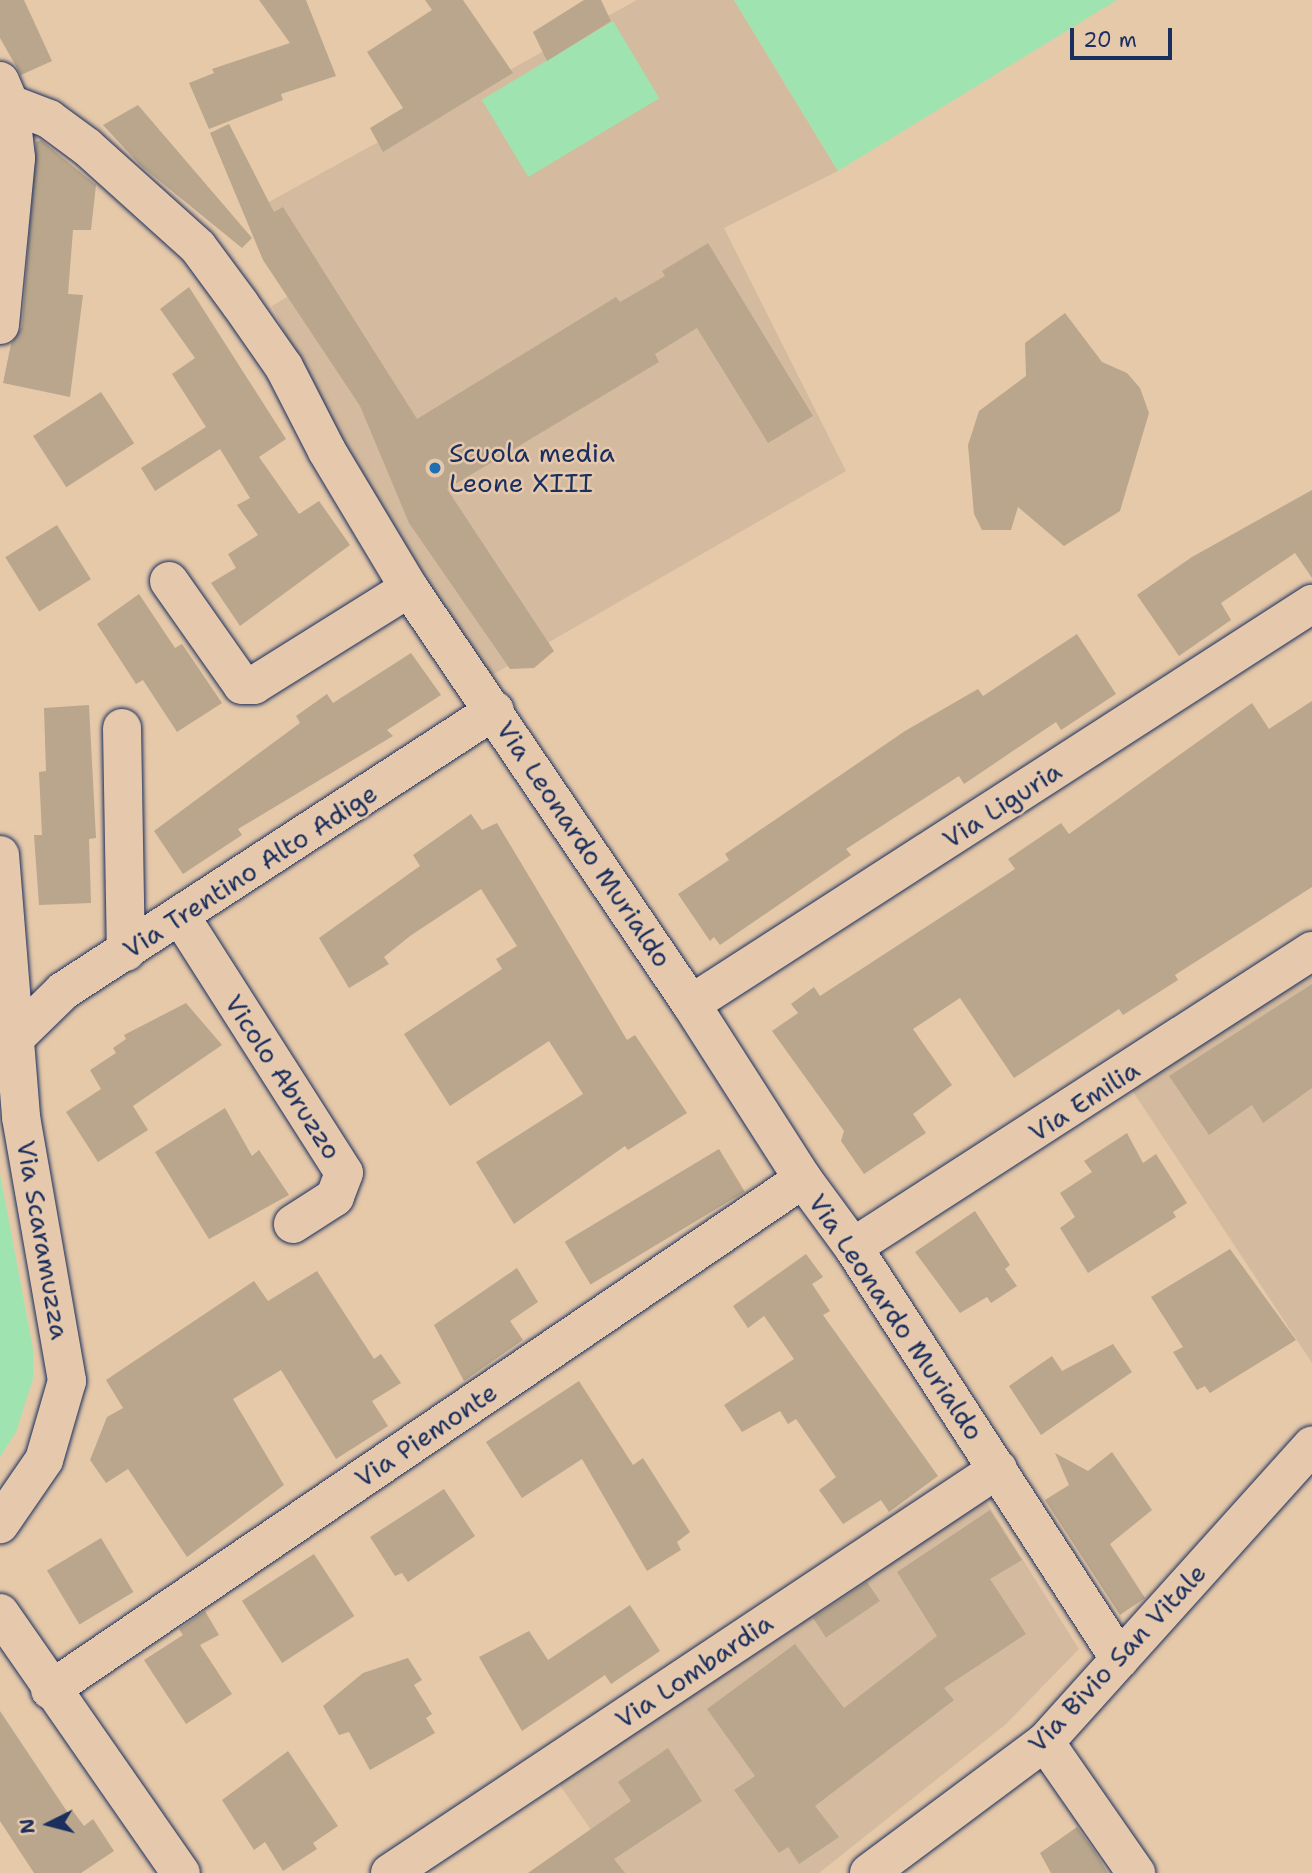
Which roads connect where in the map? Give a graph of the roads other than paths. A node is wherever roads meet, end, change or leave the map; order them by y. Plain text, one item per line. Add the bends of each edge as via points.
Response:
1 (5, 92) edge
2 (0, 325) edge
3 (169, 581) dead end
4 (410, 588) junction
5 (1312, 604) edge
6 (495, 710) junction
7 (122, 728) dead end
8 (0, 855) edge
9 (181, 918) junction
10 (1312, 951) edge
11 (126, 952) junction
12 (691, 1004) junction
13 (12, 1041) junction
14 (803, 1179) junction
15 (293, 1224) dead end
16 (853, 1247) junction
17 (1312, 1446) edge
18 (998, 1469) junction
19 (0, 1524) edge
20 (0, 1613) edge
21 (1120, 1659) junction
22 (50, 1690) junction
23 (1045, 1742) junction
24 (181, 1873) edge
25 (390, 1873) edge
26 (869, 1873) edge
27 (1136, 1873) edge

1 - 2 street via 16,158
1 - 4 street, Via Leonardo Murialdo via 87,146 198,247 284,367 327,452
3 - 4 street via 242,685 254,685
4 - 6 street, Via Leonardo Murialdo
5 - 12 street, Via Liguria
6 - 9 street, Via Trentino Alto Adige
6 - 12 street, Via Leonardo Murialdo
7 - 11 street
8 - 13 street, Via Scaramuzza
9 - 11 street, Via Trentino Alto Adige
9 - 15 street, Vicolo Abruzzo via 344,1173 335,1197
10 - 16 street, Via Emilia via 905,1218
11 - 13 street, Via Trentino Alto Adige via 63,991
12 - 14 street, Via Leonardo Murialdo
13 - 19 street, Via Scaramuzza via 67,1381 44,1460
14 - 16 street, Via Leonardo Murialdo
14 - 22 street, Via Piemonte
16 - 18 street, Via Leonardo Murialdo
17 - 21 street, Via Bivio San Vitale
18 - 21 street, Via Leonardo Murialdo
18 - 25 street, Via Lombardia
20 - 22 street
21 - 23 street, Via Bivio San Vitale
22 - 24 street
23 - 26 street, Via Bivio San Vitale
23 - 27 street

